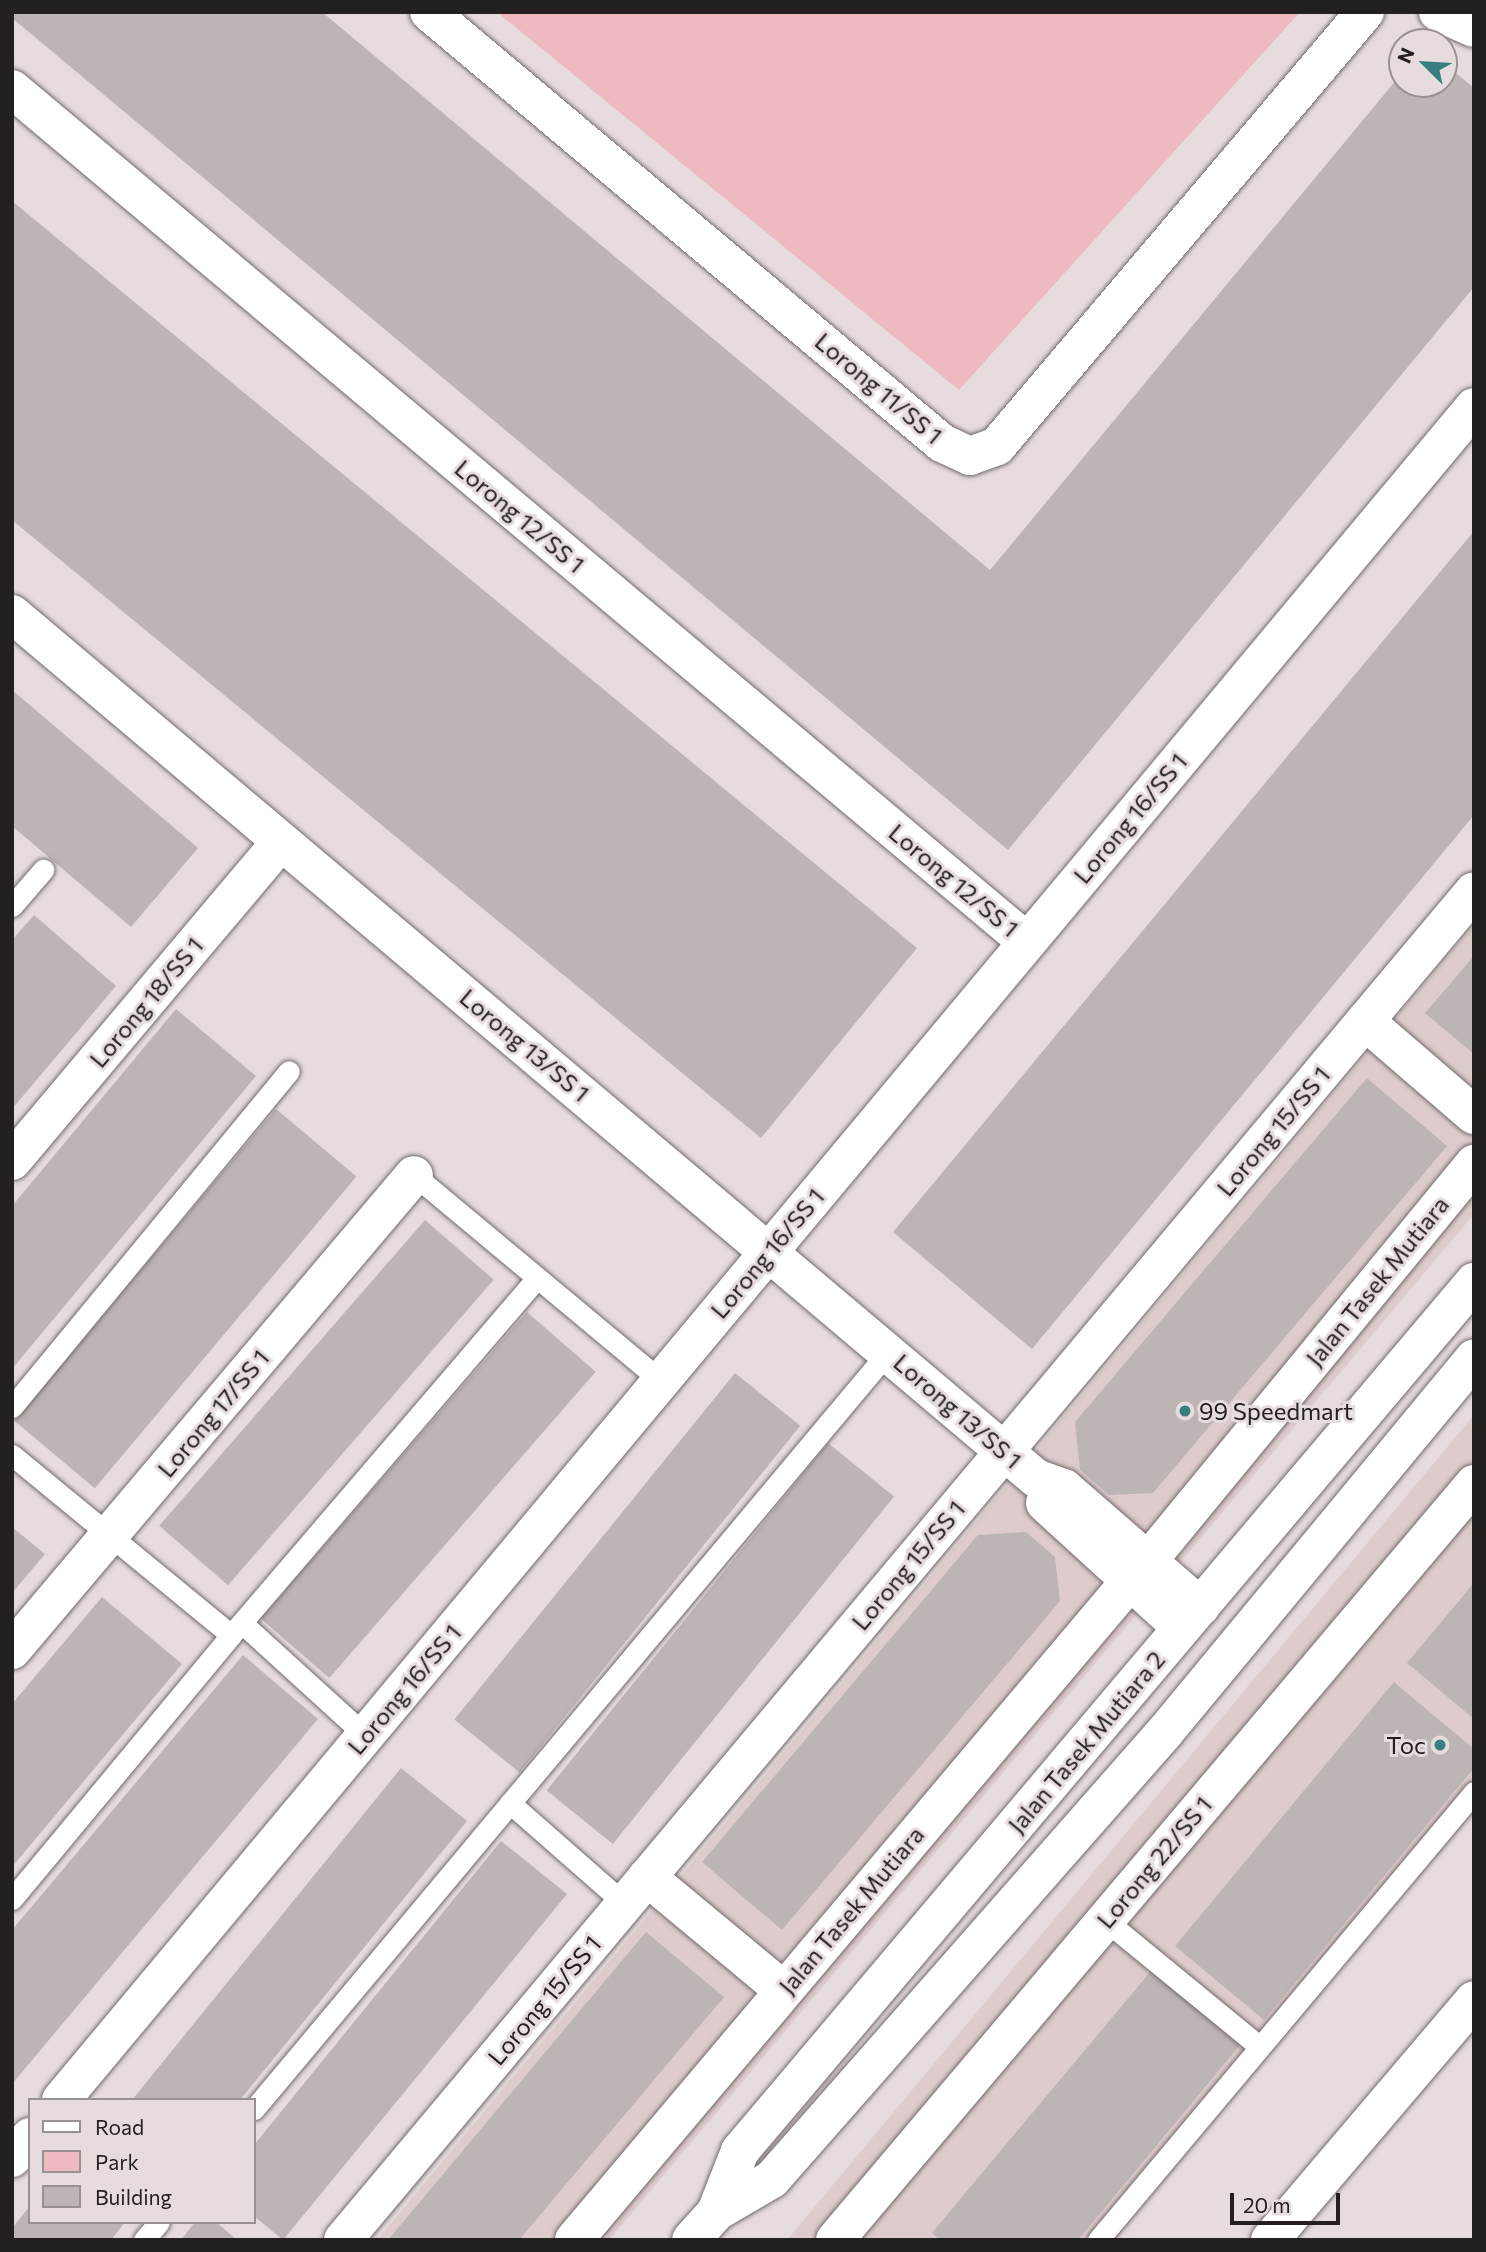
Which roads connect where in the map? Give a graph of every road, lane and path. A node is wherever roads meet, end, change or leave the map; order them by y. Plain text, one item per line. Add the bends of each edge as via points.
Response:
1 (429, 12) edge
2 (1365, 12) edge
3 (1438, 12) edge
4 (1474, 28) edge
5 (12, 89) edge
6 (1474, 407) edge
7 (12, 614) edge
8 (280, 843) junction
9 (43, 870) dead end
10 (1474, 891) edge
11 (12, 906) edge
12 (1027, 942) junction
13 (1365, 1021) junction
14 (289, 1071) dead end
15 (1474, 1115) edge
16 (12, 1161) edge
17 (1474, 1164) edge
18 (414, 1175) joint
19 (770, 1250) junction
20 (536, 1279) junction
21 (1474, 1282) edge
22 (889, 1351) junction
23 (1474, 1358) edge
24 (661, 1381) junction
25 (12, 1407) edge
26 (1004, 1451) junction
27 (12, 1455) edge
28 (1474, 1484) edge
29 (110, 1535) junction
30 (1302, 1566) junction
31 (1138, 1572) junction
32 (1194, 1620) junction
33 (237, 1629) junction
34 (12, 1650) edge
35 (1165, 1732) junction
36 (365, 1735) junction
37 (1474, 1792) edge
38 (510, 1803) junction
39 (636, 1890) junction
40 (12, 1899) edge
41 (1105, 1920) junction
42 (783, 1990) junction
43 (1474, 2000) edge
44 (1259, 2046) junction
45 (63, 2098) edge
46 (256, 2107) edge
47 (12, 2120) edge
48 (28, 2134) edge
49 (28, 2138) edge
50 (12, 2158) edge
51 (716, 2212) junction
52 (157, 2224) edge
53 (144, 2240) edge
54 (343, 2240) edge
55 (574, 2240) edge
56 (691, 2240) edge
57 (835, 2240) edge
58 (1098, 2240) edge
59 (1270, 2240) edge

1 - 2 street, Lorong 11/SS 1 via 942,443 970,456 997,446
3 - 4 street
5 - 12 street, Lorong 12/SS 1
6 - 12 street, Lorong 16/SS 1
7 - 8 street, Lorong 13/SS 1
8 - 16 street, Lorong 18/SS 1
8 - 19 street, Lorong 13/SS 1
9 - 11 lane
10 - 13 street, Lorong 15/SS 1
12 - 19 street, Lorong 16/SS 1
13 - 15 street
13 - 26 street, Lorong 15/SS 1
14 - 25 lane
17 - 31 street, Jalan Tasek Mutiara
18 - 20 lane
18 - 29 street, Lorong 17/SS 1
19 - 22 street, Lorong 13/SS 1
19 - 24 street, Lorong 16/SS 1
20 - 24 lane
20 - 33 lane
21 - 32 street, Jalan Tasek Mutiara 2
22 - 26 street, Lorong 13/SS 1
22 - 38 lane
23 - 30 street, Jalan Tasek Mutiara 2
24 - 36 street, Lorong 16/SS 1
26 - 31 street, Lorong 13/SS 1 via 1036,1478 1064,1488
26 - 39 street, Lorong 15/SS 1
27 - 29 lane
28 - 41 street, Lorong 22/SS 1
29 - 33 lane
29 - 34 street, Lorong 17/SS 1
30 - 32 street via 1252,1602
30 - 35 street, Jalan Tasek Mutiara 2
31 - 32 street, Lorong 13/SS 1
31 - 42 street, Jalan Tasek Mutiara
32 - 35 street via 1188,1675
32 - 51 street, Jalan Tasek Mutiara 2 via 740,2151
33 - 36 lane
33 - 40 lane
35 - 51 street, Jalan Tasek Mutiara 2 via 772,2179
36 - 45 street, Lorong 16/SS 1
37 - 44 lane
38 - 39 lane
38 - 46 lane
39 - 42 street
39 - 54 street, Lorong 15/SS 1
41 - 44 lane
41 - 57 street, Lorong 22/SS 1
42 - 55 street, Jalan Tasek Mutiara
43 - 59 street
44 - 58 lane
47 - 48 lane
49 - 50 street
51 - 56 street, Jalan Tasek Mutiara 2
52 - 53 lane

